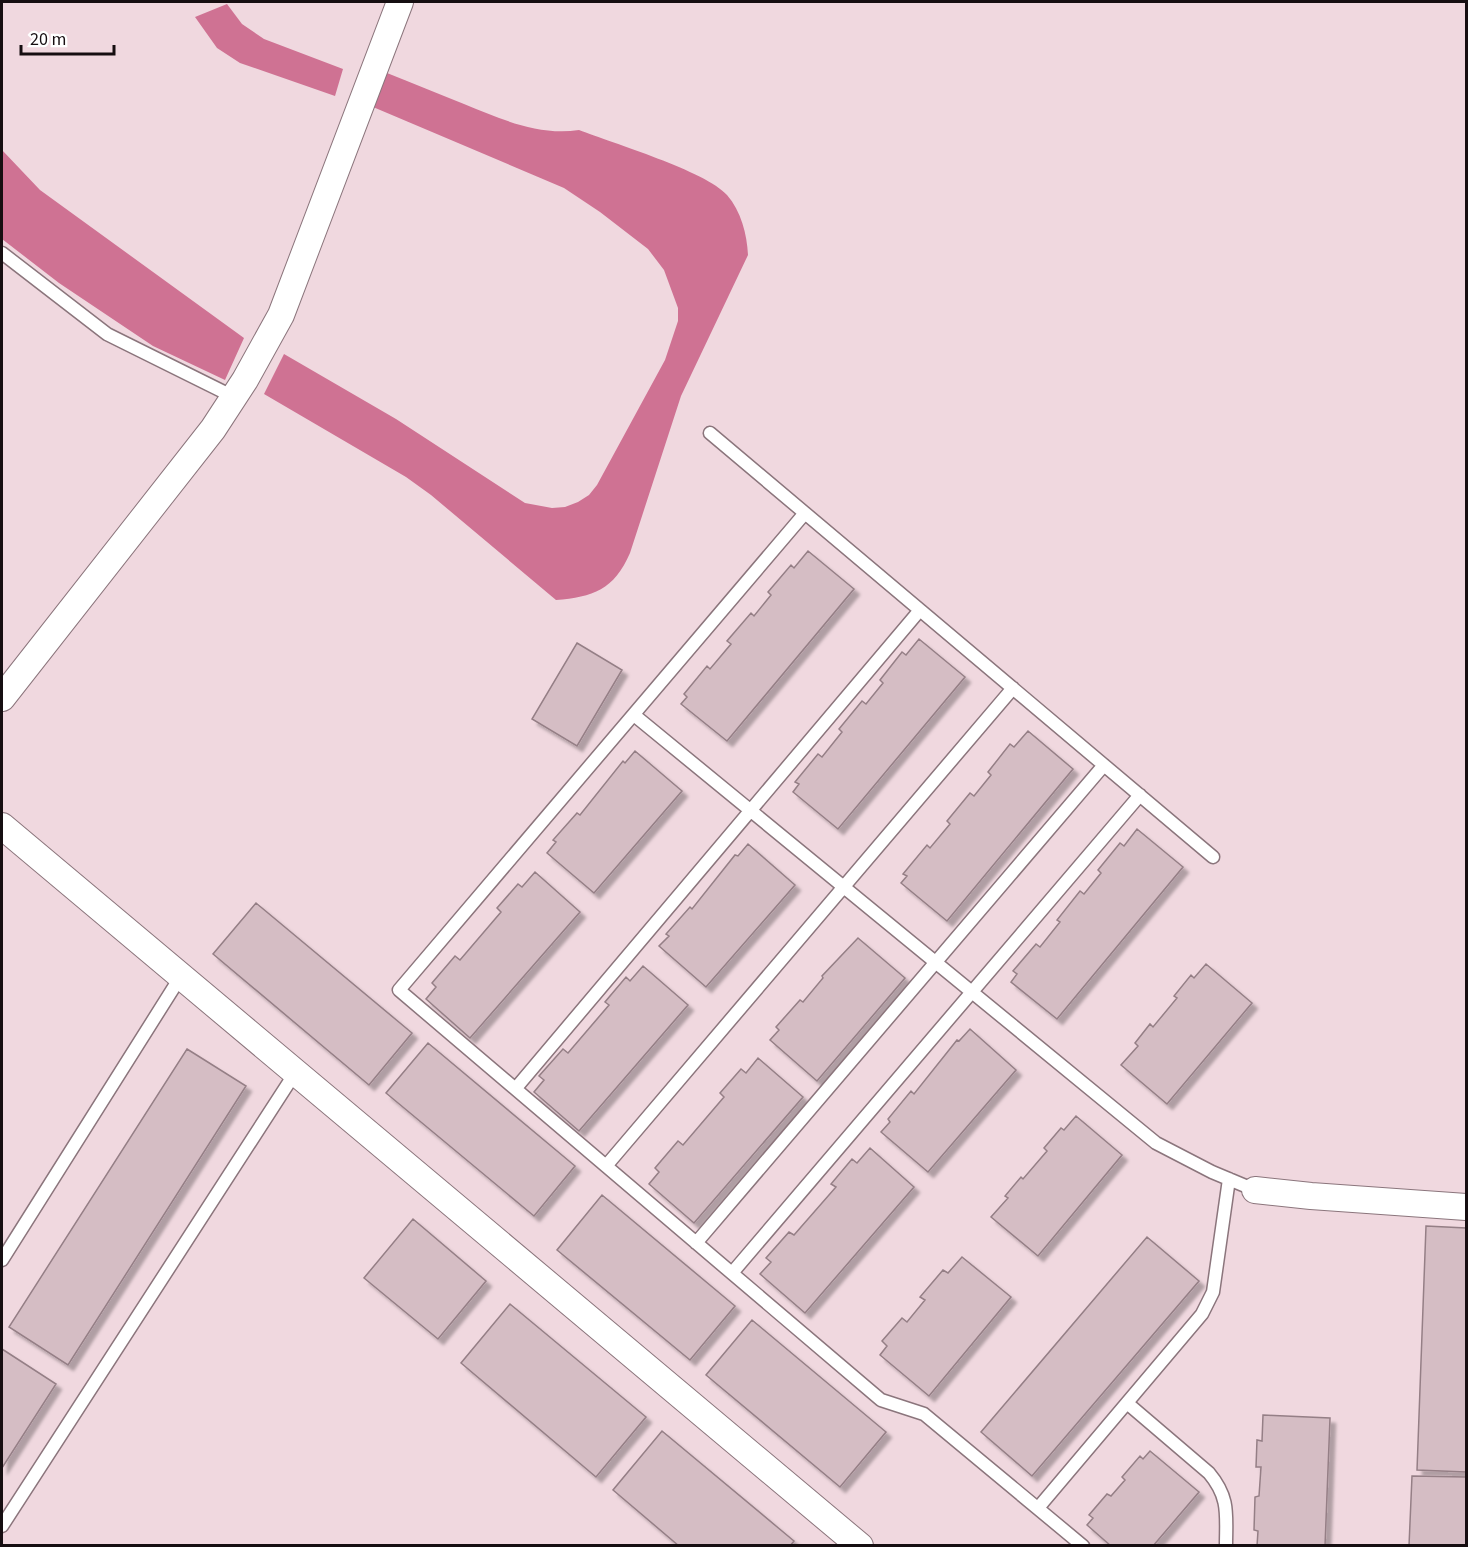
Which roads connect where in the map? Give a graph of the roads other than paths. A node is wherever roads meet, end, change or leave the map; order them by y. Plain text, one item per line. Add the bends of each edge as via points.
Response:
1 (400, 2) edge
2 (2, 254) edge
3 (234, 397) junction
4 (710, 433) dead end
5 (806, 513) junction
6 (920, 610) junction
7 (1013, 688) junction
8 (2, 698) edge
9 (634, 715) junction
10 (1104, 765) junction
11 (1140, 795) junction
12 (751, 811) junction
13 (2, 826) edge
14 (1213, 857) dead end
15 (844, 887) junction
16 (936, 962) junction
17 (181, 976) junction
18 (972, 992) junction
19 (295, 1073) junction
20 (516, 1089) junction
21 (606, 1166) junction
22 (1229, 1179) junction
23 (1255, 1190) joint
24 (1467, 1207) edge
25 (696, 1243) junction
26 (2, 1260) edge
27 (732, 1273) junction
28 (1127, 1403) junction
29 (1038, 1508) junction
30 (2, 1526) edge
31 (860, 1545) edge
32 (1083, 1545) edge
33 (1226, 1545) edge

1 - 3 street via 281,315
2 - 3 lane via 107,334
3 - 8 street
4 - 5 lane
5 - 6 lane
5 - 9 lane
6 - 7 lane
6 - 12 lane
7 - 10 lane
7 - 15 lane
9 - 12 lane
9 - 20 lane via 399,990
10 - 11 lane
10 - 16 lane
11 - 14 lane
11 - 18 lane
12 - 15 lane
12 - 20 lane
13 - 17 street
15 - 16 lane
15 - 21 lane
16 - 18 lane
16 - 25 lane
17 - 19 street
17 - 26 lane
18 - 22 lane via 1156,1143
18 - 27 lane
19 - 30 lane
19 - 31 street
20 - 21 lane
21 - 25 lane
22 - 23 lane
22 - 28 lane via 1213,1292 1202,1314
23 - 24 street
25 - 27 lane
27 - 29 lane via 881,1400 924,1414
28 - 29 lane
28 - 33 lane via 1220,1486 1226,1503
29 - 32 lane

